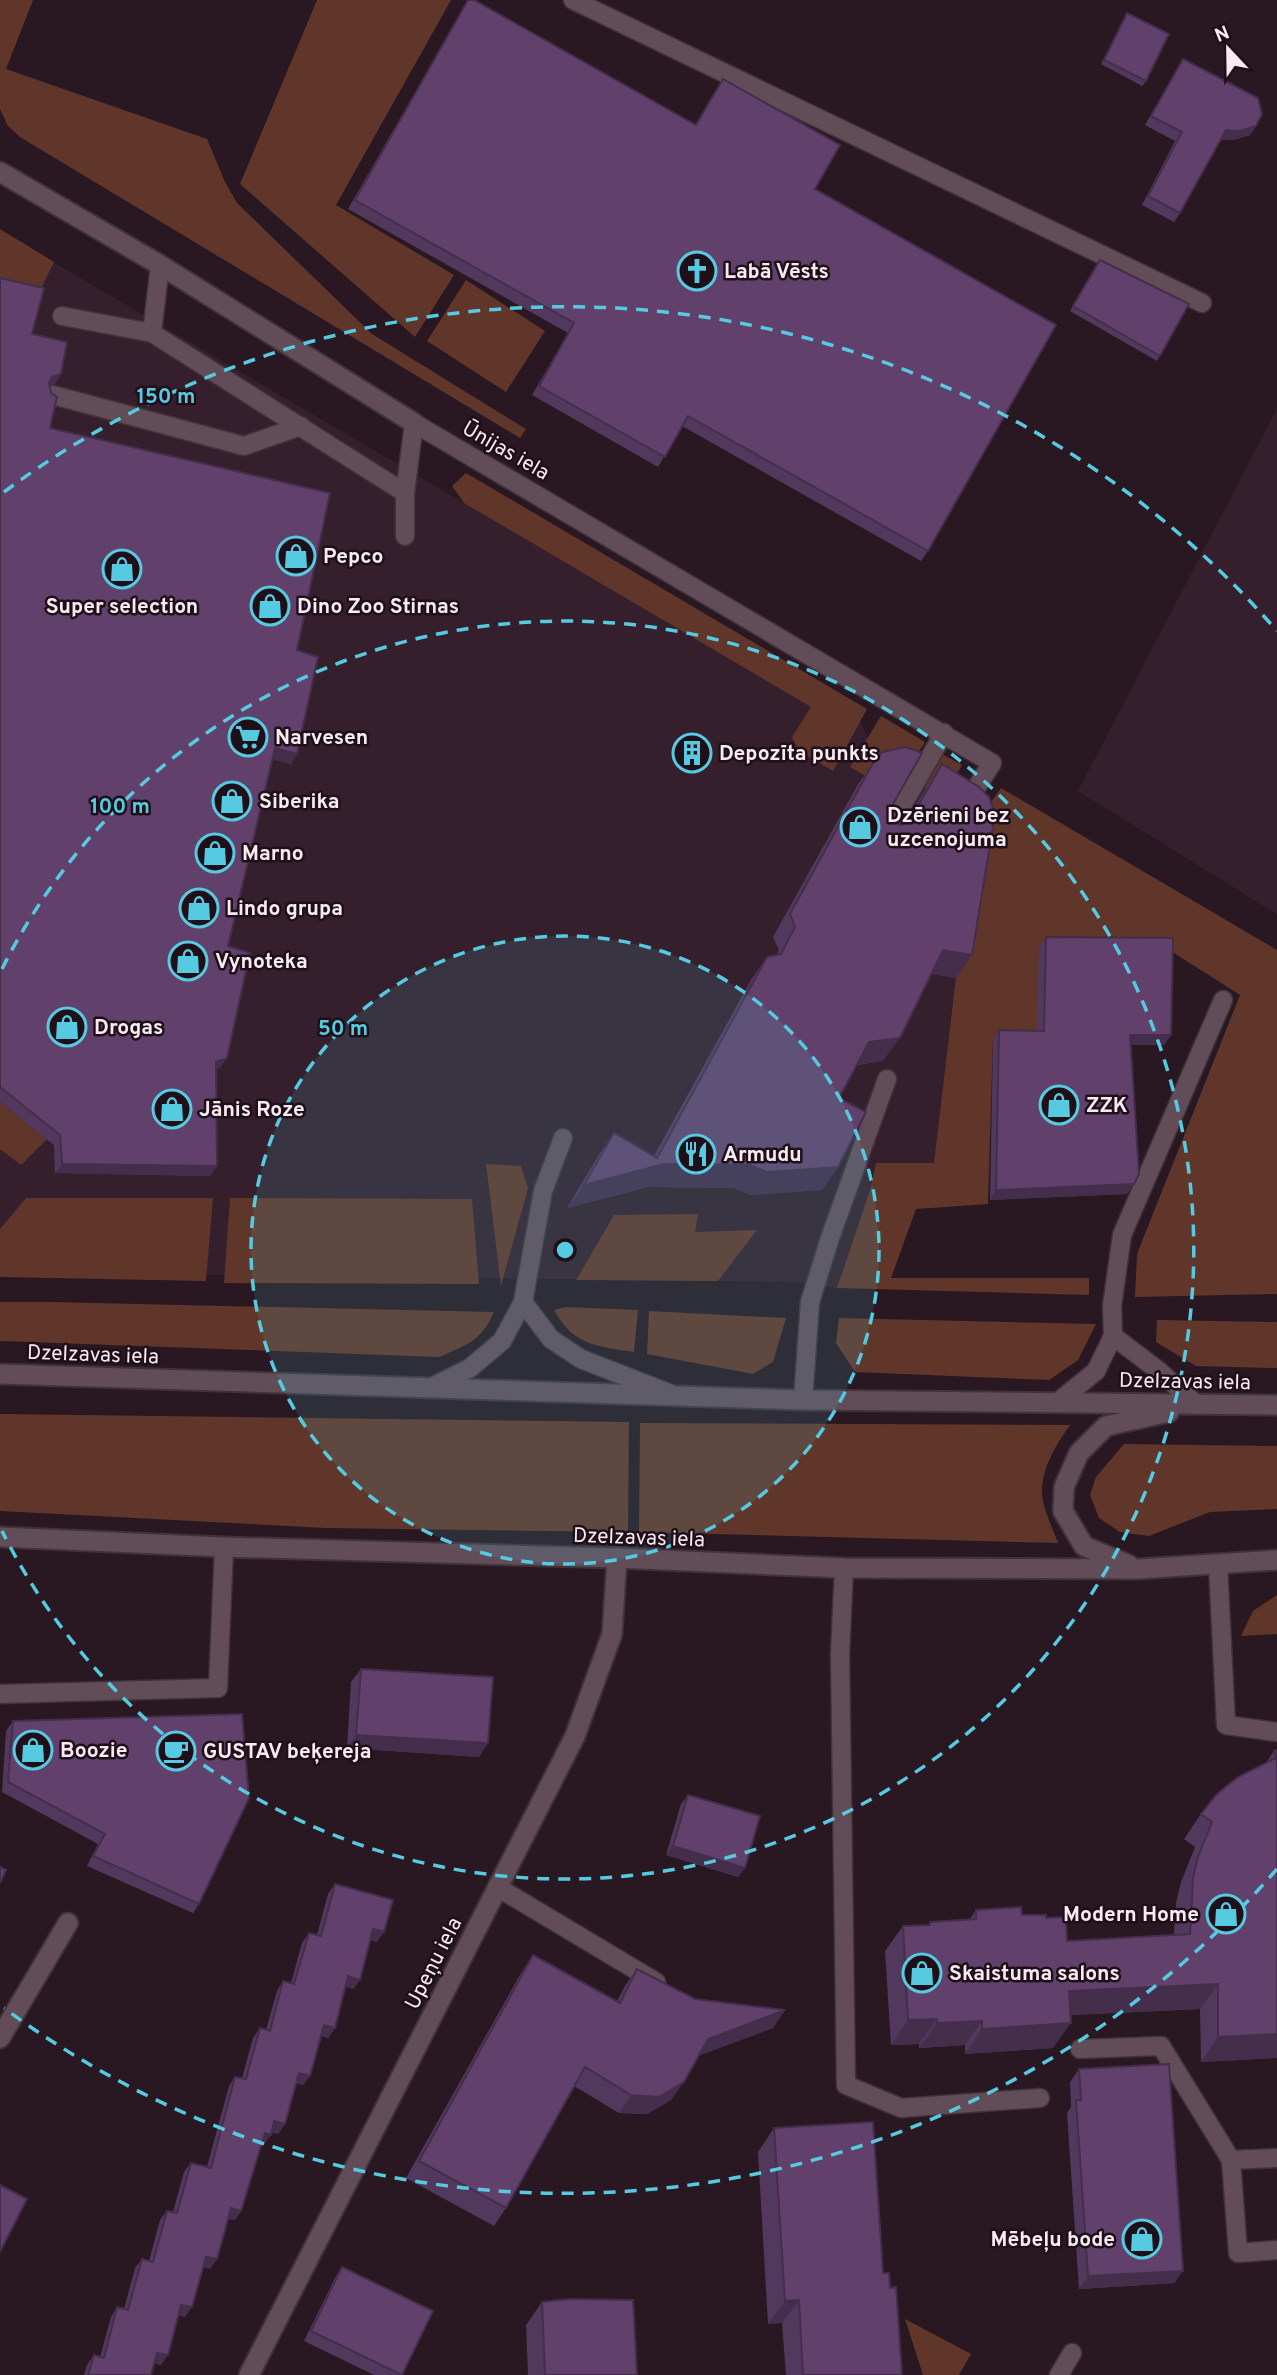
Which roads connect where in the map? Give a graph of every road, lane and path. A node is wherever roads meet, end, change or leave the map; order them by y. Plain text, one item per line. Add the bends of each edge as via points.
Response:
1 (573, 0) edge
2 (0, 172) edge
3 (160, 265) junction
4 (1202, 303) dead end
5 (62, 316) dead end
6 (152, 333) junction
7 (53, 395) edge
8 (414, 423) junction
9 (301, 426) junction
10 (405, 493) junction
11 (405, 536) dead end
12 (944, 733) junction
13 (978, 785) edge
14 (884, 837) edge
15 (1223, 1000) dead end
16 (887, 1079) edge
17 (564, 1138) dead end
18 (523, 1302) junction
19 (1113, 1336) junction
20 (0, 1374) edge
21 (432, 1387) junction
22 (675, 1395) junction
23 (803, 1399) junction
24 (1058, 1402) junction
25 (1198, 1405) junction
26 (1277, 1405) edge
27 (0, 1537) edge
28 (224, 1546) junction
29 (617, 1558) junction
30 (1277, 1560) edge
31 (1218, 1565) junction
32 (844, 1568) junction
33 (1138, 1569) junction
34 (0, 1694) edge
35 (1277, 1732) edge
36 (497, 1887) junction
37 (68, 1923) dead end
38 (663, 1986) edge
39 (0, 2038) edge
40 (1080, 2049) dead end
41 (1040, 2098) dead end
42 (1277, 2158) edge
43 (1231, 2160) junction
44 (1277, 2250) edge
45 (1072, 2353) dead end
46 (249, 2375) edge
47 (1059, 2375) edge

1 - 4 lane
2 - 3 main road, Ūnijas iela
3 - 6 lane
3 - 8 main road, Ūnijas iela
5 - 6 lane
6 - 9 lane
7 - 9 lane via 244,446
8 - 10 lane
8 - 12 lane, Ūnijas iela
9 - 10 lane
10 - 11 lane
12 - 13 lane, Ūnijas iela via 992,763
12 - 14 lane
15 - 19 lane via 1122,1235 1112,1306
16 - 23 lane via 810,1302
17 - 18 lane via 543,1191
18 - 21 lane via 502,1342 470,1368
18 - 22 lane via 551,1339 581,1359
19 - 24 lane via 1096,1371
19 - 25 lane
20 - 21 main road, Dzelzavas iela
21 - 22 main road, Dzelzavas iela
22 - 23 main road, Dzelzavas iela
23 - 24 main road, Dzelzavas iela
24 - 25 main road, Dzelzavas iela
25 - 26 main road, Dzelzavas iela
25 - 33 main road via 1106,1426 1079,1453 1064,1488 1063,1511 1084,1546
27 - 28 main road, Dzelzavas iela
28 - 29 main road, Dzelzavas iela
28 - 34 lane via 218,1688
29 - 32 main road, Dzelzavas iela
29 - 36 main road, Upeņu iela via 612,1634 575,1737
30 - 31 main road, Dzelzavas iela
31 - 33 main road, Dzelzavas iela
31 - 35 lane via 1226,1725
32 - 33 main road, Dzelzavas iela
32 - 41 lane via 840,1681 845,2085 901,2108
36 - 38 lane
36 - 46 main road, Upeņu iela
37 - 39 main road
40 - 43 lane via 1161,2046
42 - 43 lane
43 - 44 lane via 1238,2253
45 - 47 lane

